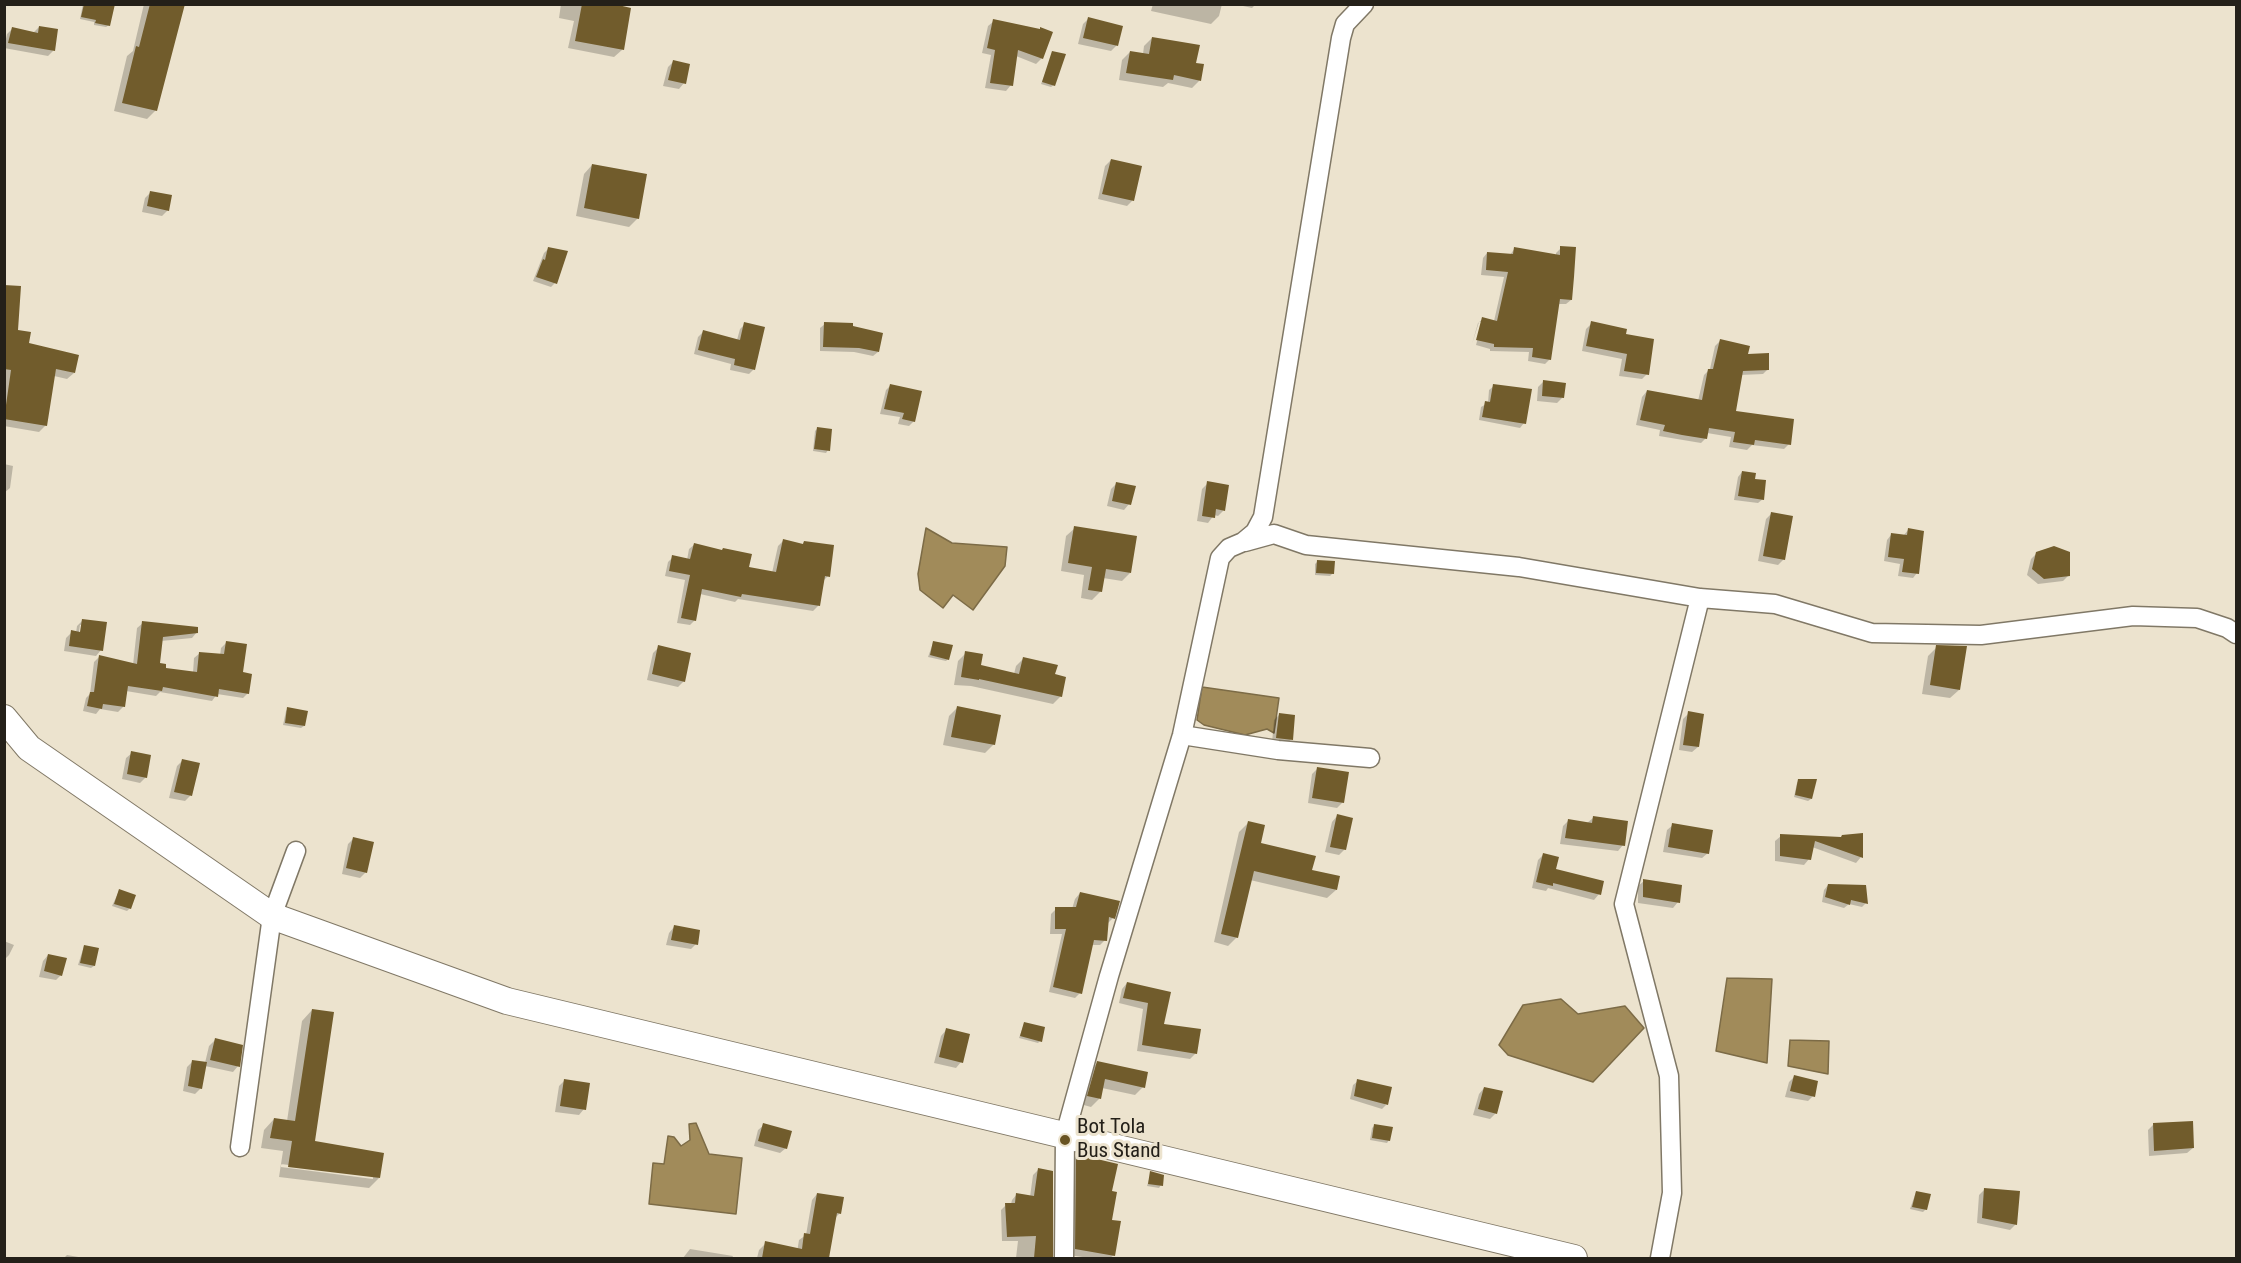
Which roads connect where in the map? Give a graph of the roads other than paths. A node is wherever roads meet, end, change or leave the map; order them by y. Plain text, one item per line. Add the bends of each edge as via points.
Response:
1 (1364, 4) edge
2 (1243, 542) junction
3 (1700, 598) junction
4 (2236, 634) edge
5 (4, 718) edge
6 (1182, 735) junction
7 (1370, 758) dead end
8 (296, 851) dead end
9 (272, 916) junction
10 (1065, 1136) junction
11 (240, 1147) dead end
12 (1064, 1258) edge
13 (1574, 1258) edge
14 (1660, 1258) edge

1 - 2 street via 1345,24 1341,38 1267,501 1255,532
2 - 3 street via 1274,534 1306,545 1519,567
2 - 6 street via 1229,548 1220,558
3 - 4 street via 1775,604 1872,633 1981,635 2133,616 2197,618
3 - 14 street via 1624,904 1669,1076 1672,1193
5 - 9 main road via 29,748
6 - 7 street via 1278,750
6 - 10 street
8 - 9 street
9 - 10 main road via 507,1001
9 - 11 street
10 - 12 street
10 - 13 main road

